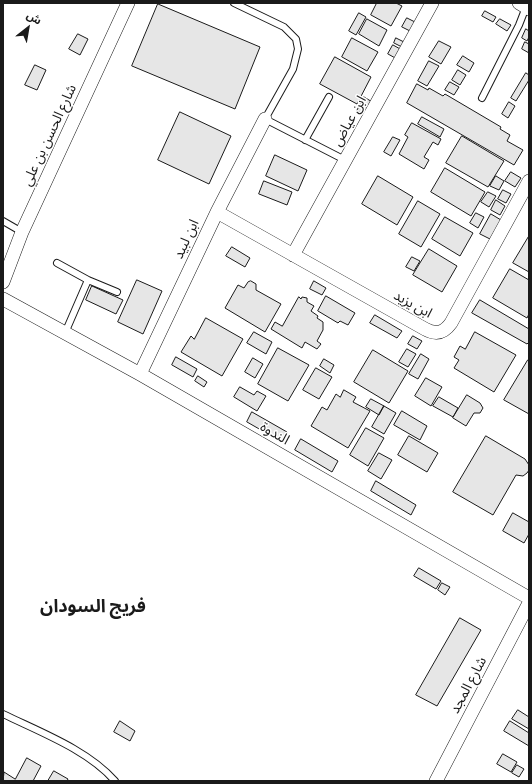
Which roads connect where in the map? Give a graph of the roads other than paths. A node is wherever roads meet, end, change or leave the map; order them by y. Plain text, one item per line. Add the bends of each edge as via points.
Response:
1 (128, 3) edge
2 (234, 3) edge
3 (432, 3) edge
4 (525, 5) edge
5 (329, 98) dead end
6 (482, 98) dead end
7 (265, 119) junction
8 (306, 140) junction
9 (345, 160) junction
10 (529, 181) edge
11 (217, 212) junction
12 (3, 221) edge
13 (22, 232) junction
14 (293, 254) junction
15 (57, 263) dead end
16 (88, 280) junction
17 (3, 282) edge
18 (116, 292) dead end
19 (3, 299) edge
20 (65, 333) junction
21 (140, 374) junction
22 (529, 598) edge
23 (529, 603) edge
24 (3, 714) edge
25 (115, 781) edge
26 (436, 781) edge

1 - 13 street, شارع الحسن بن علي
2 - 7 lane, ابن لبيد via 284,27 296,39 298,49 293,69
3 - 9 street, ابن عياض
4 - 6 lane via 519,25
5 - 8 lane
7 - 8 lane
7 - 11 street, ابن لبيد
8 - 9 lane
9 - 14 street, ابن عياض
10 - 14 street, ابن يزيد via 451,323 440,333 432,333
11 - 14 street, ابن يزيد
11 - 21 street, ابن لبيد
12 - 13 lane
13 - 17 street, شارع الحسن بن علي
15 - 16 lane
16 - 18 lane
16 - 20 lane
19 - 20 street, الندوة
20 - 21 street, الندوة
21 - 22 street, الندوة
23 - 26 street, شارع المجد
24 - 25 lane via 86,755

